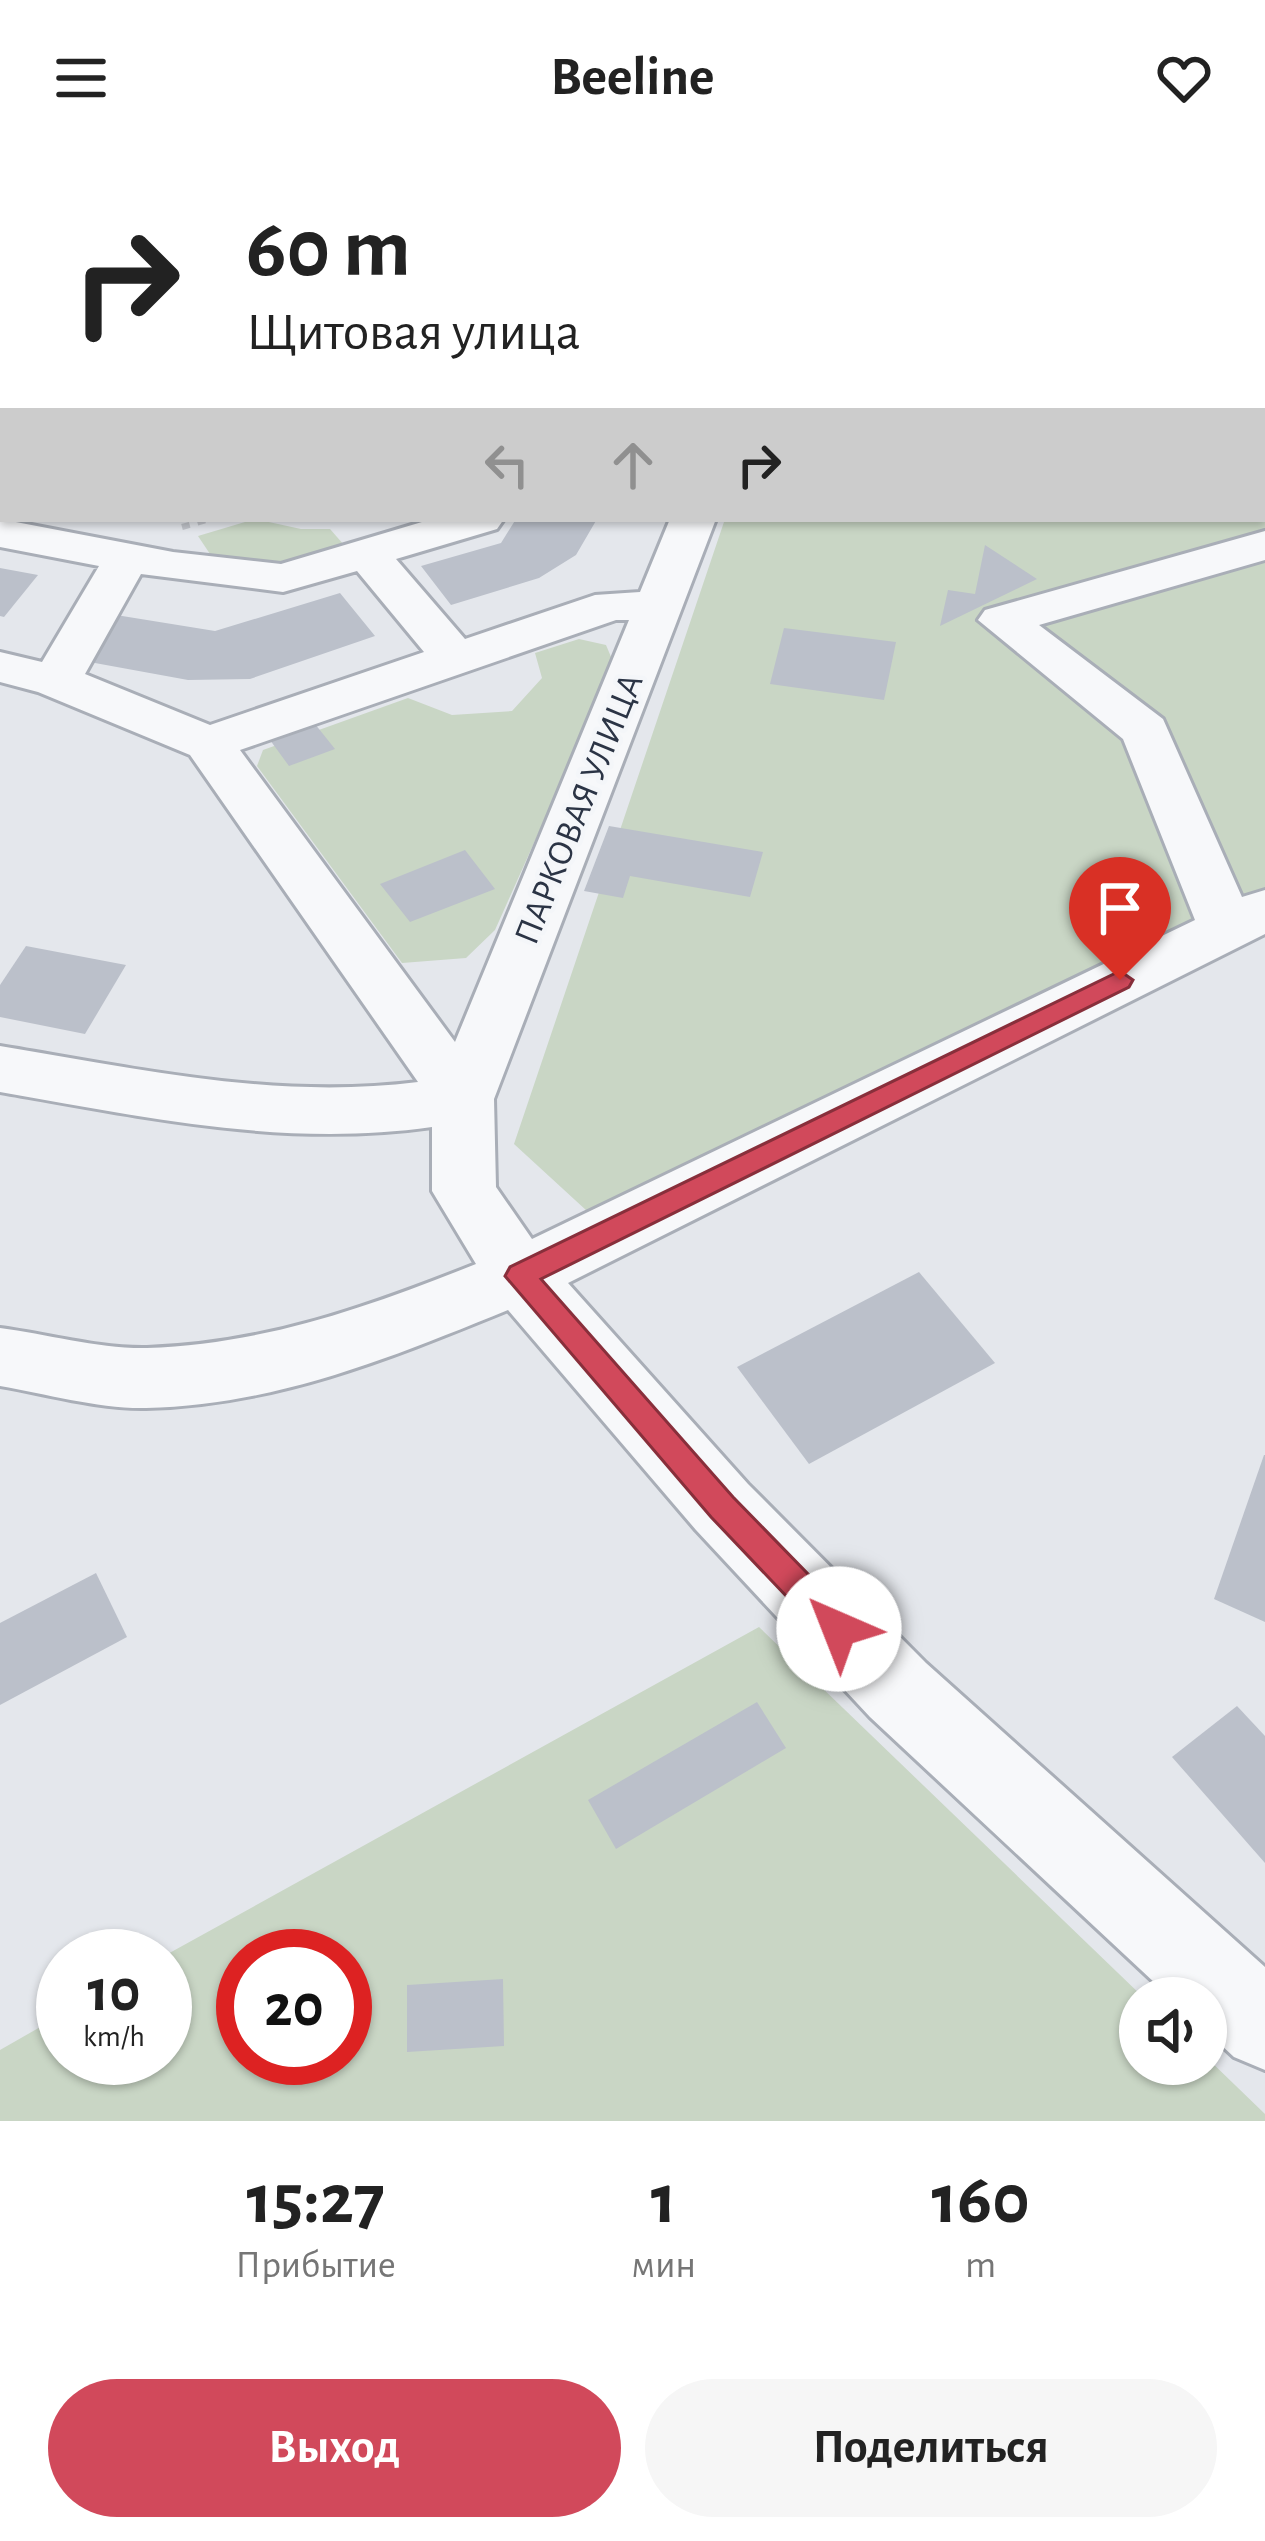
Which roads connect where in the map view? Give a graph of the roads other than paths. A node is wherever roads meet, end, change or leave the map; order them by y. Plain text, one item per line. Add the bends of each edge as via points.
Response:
1 (472, 522) edge
2 (692, 522) edge
3 (0, 533) edge
4 (1265, 545) edge
5 (368, 555) junction
6 (127, 557) junction
7 (659, 607) junction
8 (455, 658) junction
9 (0, 667) edge
10 (56, 681) junction
11 (208, 743) junction
12 (1246, 919) edge
13 (0, 1069) edge
14 (463, 1099) junction
15 (520, 1276) junction
16 (0, 1357) edge
17 (1265, 2026) edge

1 - 5 street
2 - 7 street, ПАРКОВАЯ УЛИЦА
3 - 6 street
4 - 12 street via 1002,620 1145,731
5 - 6 street via 283,578
5 - 8 street
6 - 10 street
7 - 8 street via 612,604
7 - 14 street, ПАРКОВАЯ УЛИЦА
8 - 11 street
9 - 10 street
10 - 11 street
11 - 14 street
12 - 15 street
13 - 14 street via 312,1113
14 - 15 street, ПАРКОВАЯ УЛИЦА via 464,1191
15 - 16 street via 350,1345 249,1369 142,1378
15 - 17 street, ПАРКОВАЯ УЛИЦА via 722,1507 898,1690

